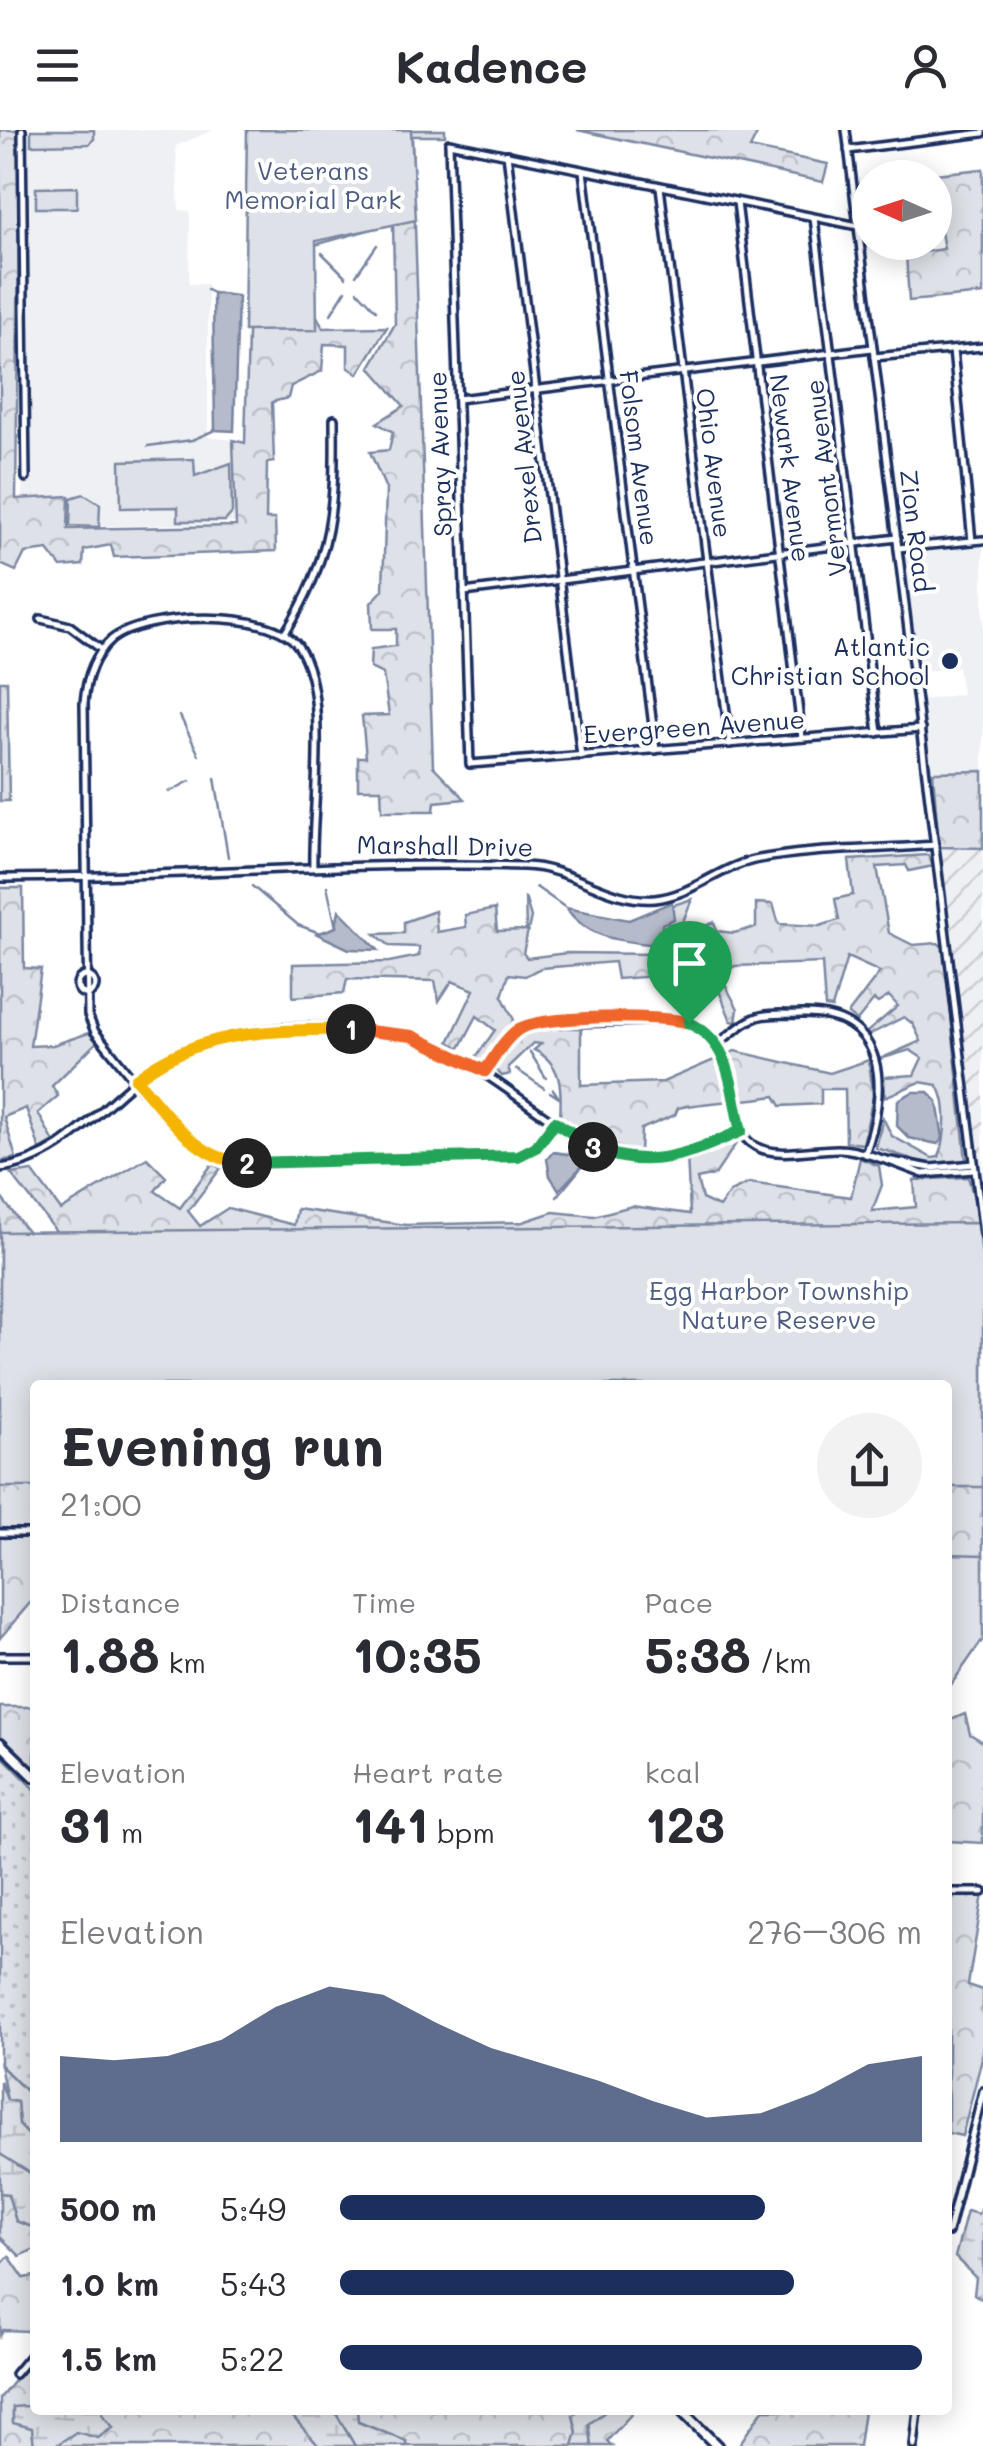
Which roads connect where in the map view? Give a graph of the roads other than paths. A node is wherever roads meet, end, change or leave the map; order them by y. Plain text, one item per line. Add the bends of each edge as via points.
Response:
1 (22, 130) edge
2 (846, 130) edge
3 (983, 133) edge
4 (848, 150) junction
5 (506, 154) junction
6 (583, 170) junction
7 (852, 180) edge
8 (660, 186) junction
9 (737, 202) junction
10 (814, 218) junction
11 (852, 225) edge
12 (862, 260) edge
13 (983, 346) edge
14 (873, 348) junction
15 (953, 350) junction
16 (831, 354) junction
17 (874, 357) junction
18 (756, 362) junction
19 (683, 372) junction
20 (609, 380) junction
21 (537, 388) junction
22 (458, 400) junction
23 (334, 419) dead end
24 (26, 478) dead end
25 (897, 538) junction
26 (983, 540) edge
27 (972, 542) junction
28 (854, 543) junction
29 (898, 548) junction
30 (780, 552) junction
31 (706, 562) junction
32 (633, 571) junction
33 (558, 580) junction
34 (464, 592) junction
35 (41, 619) dead end
36 (285, 632) junction
37 (102, 650) junction
38 (921, 729) junction
39 (878, 733) junction
40 (802, 738) junction
41 (730, 744) junction
42 (656, 750) junction
43 (581, 756) junction
44 (470, 764) joint
45 (936, 845) junction
46 (313, 867) junction
47 (0, 878) edge
48 (84, 878) junction
49 (87, 976) junction
50 (86, 994) junction
51 (717, 1044) junction
52 (485, 1071) junction
53 (136, 1079) junction
54 (555, 1122) junction
55 (741, 1131) junction
56 (865, 1154) junction
57 (975, 1167) junction
58 (0, 1168) edge
59 (983, 1234) edge
60 (0, 1533) edge
61 (30, 1533) edge
62 (0, 1656) edge
63 (30, 1656) edge
64 (0, 1743) edge
65 (30, 1772) edge
66 (952, 1892) edge
67 (983, 1892) edge
68 (983, 2092) edge
69 (952, 2216) edge
70 (30, 2356) edge
71 (15, 2374) dead end
72 (685, 2415) edge
73 (917, 2415) edge
74 (717, 2446) edge
75 (914, 2446) edge

1 - 24 street
2 - 4 street, Zion Road
3 - 4 street
4 - 7 street, Zion Road
5 - 6 street
5 - 21 street, Drexel Avenue
5 - 22 street, Spray Avenue via 450,143
6 - 8 street
6 - 20 street, Folsom Avenue
8 - 9 street
8 - 19 street, Ohio Avenue
9 - 10 street
9 - 18 street, Newark Avenue
10 - 11 street
10 - 16 street, Vermont Avenue
12 - 14 street, Zion Road
13 - 15 street
14 - 16 street
14 - 17 street, Zion Road
15 - 17 street
15 - 27 street
16 - 18 street
16 - 28 street, Vermont Avenue
17 - 25 street, Zion Road
18 - 19 street
18 - 30 street, Newark Avenue
19 - 20 street
19 - 31 street, Ohio Avenue
20 - 21 street
20 - 32 street, Folsom Avenue
21 - 22 street
21 - 33 street, Drexel Avenue
22 - 34 street, Spray Avenue
23 - 36 street via 328,544
25 - 28 street
25 - 29 street, Zion Road
26 - 27 street
27 - 29 street
28 - 30 street
28 - 39 street, Vermont Avenue
29 - 38 street, Zion Road
30 - 31 street
30 - 40 street, Newark Avenue
31 - 32 street
31 - 41 street, Ohio Avenue
32 - 33 street
32 - 42 street, Folsom Avenue
33 - 34 street
33 - 43 street, Drexel Avenue
34 - 44 street, Spray Avenue
35 - 37 street via 70,626
36 - 37 street via 256,621 154,622 130,629
36 - 46 street via 306,663 314,703
37 - 48 street via 84,702
38 - 39 street, Evergreen Avenue
38 - 45 street, Zion Road
39 - 40 street, Evergreen Avenue
40 - 41 street, Evergreen Avenue
41 - 42 street, Evergreen Avenue
42 - 43 street, Evergreen Avenue
43 - 44 street, Evergreen Avenue
45 - 46 street, Marshall Drive via 752,860 682,892 644,899 537,866
45 - 57 street, Zion Road
46 - 48 street, Marshall Drive
47 - 48 street, Marshall Drive
48 - 49 street
49 - 50 street via 95,984
49 - 50 street via 77,984
50 - 53 street via 92,1028
51 - 52 street via 696,1026 674,1019 539,1022 515,1032
51 - 55 street
51 - 56 street via 762,1016 830,1014 853,1024 872,1052 879,1082 878,1116
52 - 53 street via 421,1038 358,1029 224,1036 180,1051
52 - 54 street
53 - 54 street via 193,1143 236,1162 518,1156 536,1147
53 - 58 street via 56,1148
54 - 55 street via 605,1152 648,1161 685,1156
55 - 56 street via 768,1150
56 - 57 street via 931,1168
57 - 59 street, Zion Road
60 - 61 street
62 - 63 street
64 - 65 main road
66 - 67 street
68 - 69 street
70 - 71 street
72 - 74 main road
73 - 75 street

